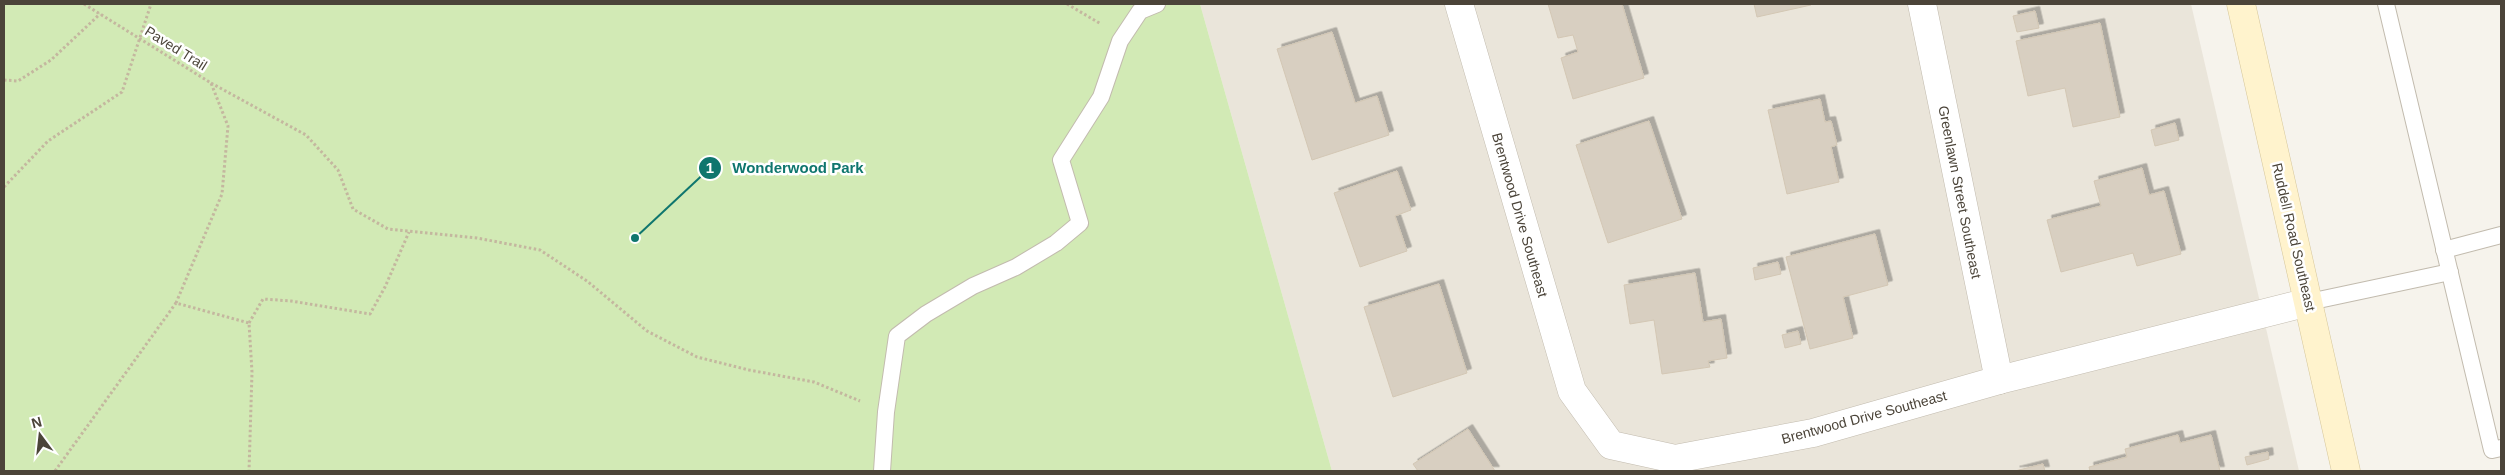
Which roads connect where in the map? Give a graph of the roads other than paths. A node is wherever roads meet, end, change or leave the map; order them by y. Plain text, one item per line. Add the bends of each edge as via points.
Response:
1 (1157, 4) edge
2 (1458, 4) edge
3 (1922, 4) edge
4 (2241, 4) edge
5 (2386, 4) edge
6 (2501, 235) edge
7 (2444, 250) junction
8 (2450, 272) junction
9 (2309, 302) junction
10 (1999, 380) junction
11 (2501, 448) edge
12 (882, 471) edge
13 (2346, 471) edge

1 - 12 lane via 1140,11 1120,41 1101,97 1061,160 1080,223 1056,243 1016,267 973,286 897,336 886,412
2 - 10 street, Brentwood Drive Southeast via 1572,391 1611,445 1675,459 1813,433
3 - 10 street, Greenlawn Street Southeast
4 - 9 main road, Ruddell Road Southeast
5 - 7 lane
6 - 7 lane
7 - 8 lane
8 - 9 lane
8 - 11 lane via 2492,450
9 - 10 street, Brentwood Drive Southeast
9 - 13 main road, Ruddell Road Southeast

